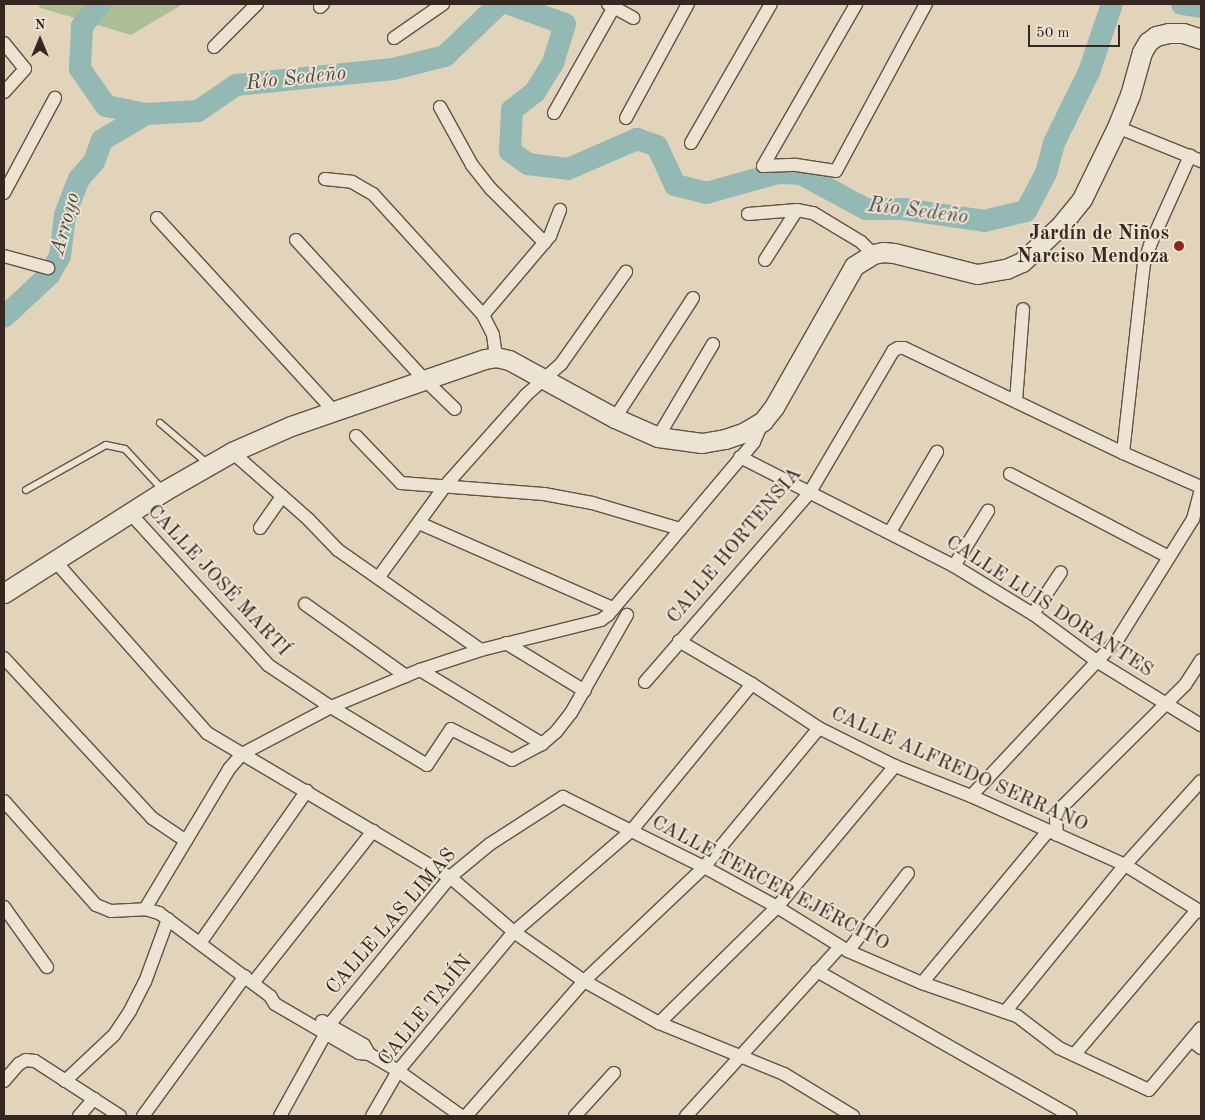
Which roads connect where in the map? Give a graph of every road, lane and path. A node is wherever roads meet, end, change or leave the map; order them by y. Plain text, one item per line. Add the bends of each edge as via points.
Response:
1 (257, 4) edge
2 (443, 4) edge
3 (688, 4) edge
4 (771, 4) edge
5 (856, 4) edge
6 (611, 6) edge
7 (921, 6) edge
8 (633, 18) dead end
9 (394, 38) dead end
10 (1201, 39) edge
11 (4, 43) edge
12 (214, 47) dead end
13 (4, 92) edge
14 (55, 98) dead end
15 (440, 108) dead end
16 (554, 113) dead end
17 (626, 118) dead end
18 (1117, 127) junction
19 (691, 143) dead end
20 (1195, 159) edge
21 (325, 179) dead end
22 (4, 193) edge
23 (560, 210) dead end
24 (797, 210) junction
25 (748, 214) dead end
26 (157, 218) dead end
27 (296, 240) dead end
28 (545, 243) junction
29 (873, 254) junction
30 (4, 256) edge
31 (765, 260) dead end
32 (48, 268) dead end
33 (626, 272) dead end
34 (694, 298) dead end
35 (1023, 309) dead end
36 (483, 315) junction
37 (713, 344) dead end
38 (496, 358) junction
39 (424, 379) junction
40 (544, 379) junction
41 (1016, 401) junction
42 (455, 409) dead end
43 (333, 410) junction
44 (615, 418) junction
45 (763, 421) junction
46 (160, 424) dead end
47 (356, 436) dead end
48 (658, 437) junction
49 (232, 452) junction
50 (937, 452) dead end
51 (1123, 453) junction
52 (740, 457) junction
53 (208, 464) junction
54 (1010, 474) dead end
55 (445, 486) junction
56 (1201, 489) edge
57 (26, 490) dead end
58 (164, 491) junction
59 (810, 492) junction
60 (282, 496) junction
61 (988, 511) dead end
62 (129, 512) junction
63 (419, 523) junction
64 (260, 528) dead end
65 (680, 529) junction
66 (890, 532) junction
67 (1169, 557) junction
68 (55, 560) junction
69 (954, 566) junction
70 (1061, 572) dead end
71 (378, 578) junction
72 (4, 593) edge
73 (305, 604) dead end
74 (613, 608) junction
75 (1033, 614) junction
76 (627, 616) dead end
77 (678, 641) junction
78 (506, 643) junction
79 (481, 650) junction
80 (4, 658) edge
81 (1201, 660) edge
82 (1098, 662) junction
83 (420, 670) junction
84 (406, 676) junction
85 (645, 682) dead end
86 (752, 684) junction
87 (585, 691) junction
88 (1167, 704) junction
89 (331, 707) junction
90 (1201, 725) edge
91 (819, 728) junction
92 (542, 744) junction
93 (242, 754) junction
94 (895, 766) junction
95 (1201, 782) edge
96 (307, 791) junction
97 (971, 796) junction
98 (563, 797) joint
99 (4, 801) edge
100 (632, 830) junction
101 (373, 831) junction
102 (1052, 833) junction
103 (186, 841) junction
104 (1125, 865) junction
105 (704, 867) junction
106 (908, 873) dead end
107 (450, 877) junction
108 (4, 907) edge
109 (777, 907) junction
110 (145, 909) junction
111 (1199, 911) edge
112 (168, 919) junction
113 (514, 932) junction
114 (200, 943) junction
115 (844, 949) junction
116 (47, 967) dead end
117 (817, 971) junction
118 (249, 980) junction
119 (584, 981) junction
120 (922, 983) junction
121 (1005, 1012) junction
122 (659, 1024) junction
123 (1201, 1028) edge
124 (327, 1029) junction
125 (1196, 1044) edge
126 (1074, 1055) junction
127 (740, 1057) junction
128 (398, 1071) junction
129 (614, 1073) dead end
130 (4, 1081) edge
131 (65, 1081) junction
132 (94, 1099) junction
133 (79, 1116) edge
134 (120, 1116) edge
135 (143, 1116) edge
136 (280, 1116) edge
137 (372, 1116) edge
138 (460, 1116) edge
139 (466, 1116) edge
140 (575, 1116) edge
141 (686, 1116) edge
142 (853, 1116) edge
143 (1071, 1116) edge

1 - 12 street
2 - 9 street
3 - 17 street
4 - 19 street
5 - 7 street via 763,166 796,165 836,171
6 - 8 street
6 - 16 street
10 - 18 main road via 1169,33 1148,42
11 - 13 street via 25,69
14 - 22 street
15 - 28 street via 472,166
18 - 20 street
18 - 29 main road via 1072,214 1022,262 1006,269 977,274 894,253
20 - 51 street via 1150,245 1144,264
21 - 36 street via 352,182 373,194
23 - 28 street
24 - 25 street
24 - 29 street via 813,213 861,242
24 - 31 street
26 - 43 street
27 - 39 street
28 - 36 street
29 - 45 main road via 854,266 848,275 774,408
30 - 32 street
33 - 40 street via 561,364
34 - 44 street
35 - 41 street
36 - 38 street via 493,334
37 - 48 street
38 - 39 main road
38 - 40 main road via 509,360
39 - 42 street
39 - 43 main road
40 - 44 main road
40 - 55 street via 526,394
41 - 51 street
41 - 59 street, CALLE HORTENSIA via 898,348 893,351
43 - 49 main road
44 - 48 main road
45 - 48 main road via 725,439 702,443
45 - 52 street via 754,442
46 - 53 lane
47 - 55 street via 400,484
49 - 53 main road
49 - 60 street
50 - 66 street
51 - 56 street
52 - 59 street, CALLE LUIS DORANTES
52 - 65 street
53 - 58 main road
54 - 67 street
55 - 63 street
55 - 65 street via 554,496 622,510
56 - 67 street via 1193,519
57 - 58 lane via 106,445 125,449
58 - 62 main road
59 - 66 street, CALLE LUIS DORANTES
59 - 77 street, CALLE HORTENSIA
60 - 64 street
60 - 71 street via 338,550
61 - 69 street
62 - 68 main road
62 - 89 street, CALLE JOSÉ MARTÍ via 268,666
63 - 71 street
63 - 74 street
65 - 74 street
66 - 69 street, CALLE LUIS DORANTES
67 - 82 street via 1129,623
68 - 72 main road
68 - 93 street via 208,733
69 - 75 street, CALLE LUIS DORANTES
70 - 75 street
71 - 79 street
73 - 84 street
74 - 78 street via 608,615 593,623
75 - 82 street, CALLE LUIS DORANTES
76 - 87 street
77 - 85 street, CALLE HORTENSIA
77 - 86 street, CALLE ALFREDO SERRANO
78 - 79 street
78 - 87 street
79 - 83 street
80 - 103 street via 152,818
81 - 88 street via 1185,685
82 - 88 street, CALLE LUIS DORANTES
82 - 97 street
83 - 84 street
83 - 92 street
84 - 89 street
86 - 91 street, CALLE ALFREDO SERRANO
86 - 100 street, CALLE TAJÍN
87 - 92 street via 572,713
88 - 90 street, CALLE LUIS DORANTES
88 - 102 street via 1062,806
89 - 92 street, CALLE JOSÉ MARTÍ via 427,765 451,729 512,760
89 - 93 street
91 - 94 street, CALLE ALFREDO SERRANO
91 - 105 street
93 - 96 street
93 - 103 street via 229,769
94 - 97 street, CALLE ALFREDO SERRANO
94 - 109 street
95 - 104 street
96 - 101 street
96 - 114 street
97 - 102 street, CALLE ALFREDO SERRANO
98 - 100 street, CALLE TERCER EJÉRCITO
98 - 107 street, CALLE LAS LIMAS via 490,844
99 - 110 street via 96,905 111,911
100 - 105 street, CALLE TERCER EJÉRCITO
100 - 113 street, CALLE TAJÍN
101 - 107 street
101 - 118 street
102 - 104 street, CALLE ALFREDO SERRANO
102 - 120 street
103 - 110 street
104 - 111 street, CALLE ALFREDO SERRANO
104 - 121 street
105 - 109 street, CALLE TERCER EJÉRCITO
105 - 119 street
106 - 115 street
107 - 113 street
107 - 124 street, CALLE LAS LIMAS
108 - 116 street
109 - 115 street, CALLE TERCER EJÉRCITO
109 - 122 street
110 - 112 street
111 - 126 street
112 - 114 street
112 - 131 street via 145,982 130,1011 114,1034
113 - 119 street
113 - 128 street, CALLE TAJÍN
114 - 118 street
115 - 117 street
115 - 120 street, CALLE TERCER EJÉRCITO
117 - 127 street
117 - 143 street
118 - 124 street via 275,1004
118 - 135 street
119 - 122 street
119 - 139 street
120 - 121 street, CALLE TERCER EJÉRCITO
121 - 126 street, CALLE TERCER EJÉRCITO via 1029,1024 1049,1042
122 - 127 street
123 - 125 street
124 - 128 street via 359,1052 369,1054
124 - 136 street, CALLE LAS LIMAS
125 - 126 street, CALLE TERCER EJÉRCITO via 1149,1090
127 - 141 street
127 - 142 street via 784,1074
128 - 137 street, CALLE TAJÍN
128 - 138 street
129 - 140 street
130 - 131 street via 26,1060 35,1061
131 - 132 street
132 - 133 street
132 - 134 street

